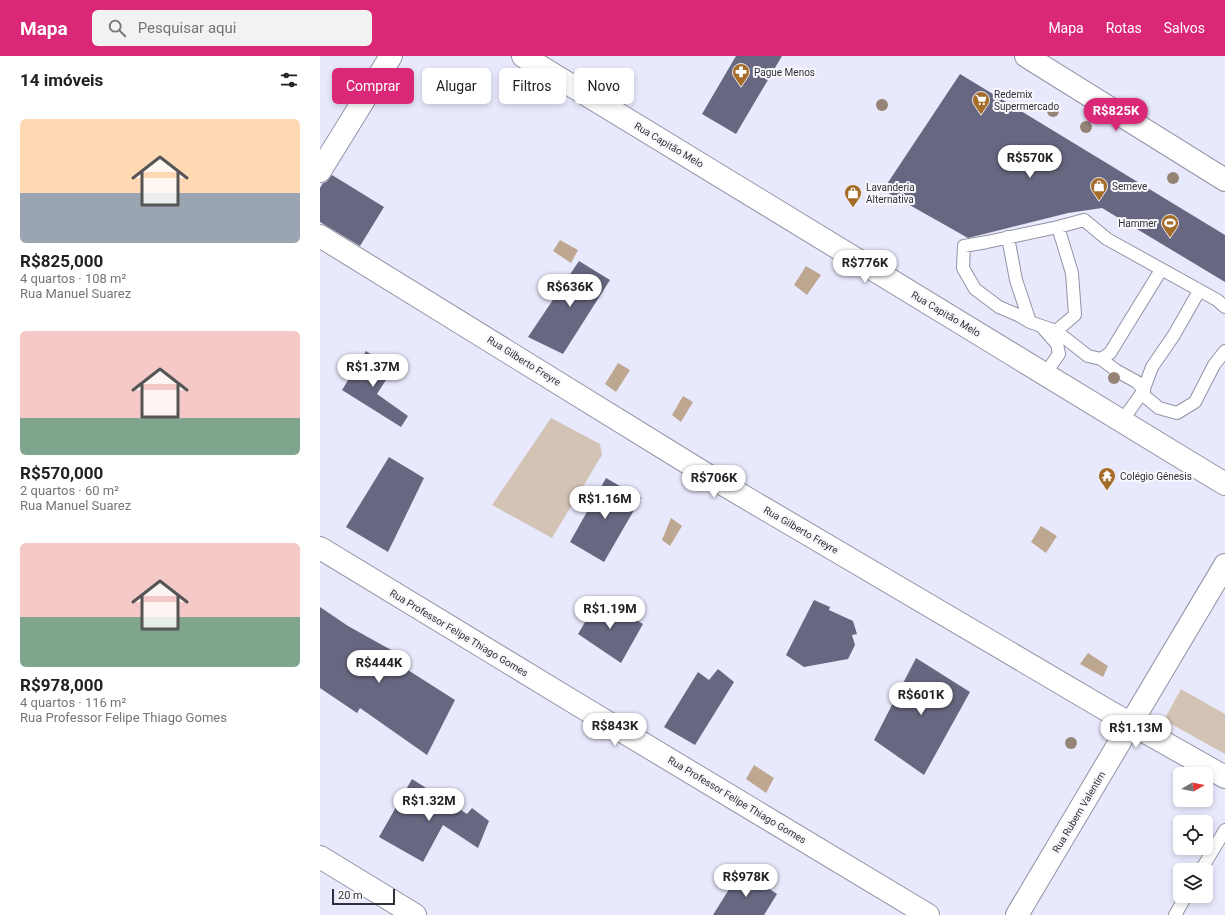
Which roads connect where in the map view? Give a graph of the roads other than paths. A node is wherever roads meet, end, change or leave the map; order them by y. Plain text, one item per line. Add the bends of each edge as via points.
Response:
1 (391, 56) edge
2 (523, 56) edge
3 (1026, 56) edge
4 (320, 170) edge
5 (1225, 180) edge
6 (1058, 227) junction
7 (320, 236) edge
8 (1008, 237) junction
9 (1161, 270) junction
10 (1199, 291) junction
11 (1225, 307) edge
12 (1030, 322) junction
13 (1042, 326) junction
14 (1056, 331) junction
15 (1225, 351) edge
16 (1100, 359) junction
17 (1045, 374) junction
18 (1144, 390) junction
19 (1122, 421) junction
20 (1225, 484) edge
21 (320, 548) edge
22 (1225, 565) edge
23 (1131, 724) junction
24 (1225, 777) edge
25 (1225, 830) edge
26 (320, 857) edge
27 (1205, 863) edge
28 (1182, 903) edge
29 (414, 915) edge
30 (928, 915) edge
31 (1017, 915) edge
32 (1175, 915) edge

1 - 4 street
2 - 17 street, Rua Capitão Melo
3 - 5 street
6 - 8 lane
6 - 9 lane via 1084,220 1107,240
6 - 14 lane via 1072,273 1075,315
7 - 23 street, Rua Gilberto Freyre via 709,476
8 - 12 lane via 1016,280
8 - 12 lane via 964,246 963,268 975,289 998,307
9 - 10 lane
9 - 16 lane via 1110,353
10 - 11 lane
10 - 18 lane via 1152,367
12 - 13 lane
13 - 14 lane
13 - 17 lane via 1057,344 1058,354
14 - 16 lane via 1088,356
15 - 18 lane via 1214,365 1195,402 1177,413 1159,408 1142,394
16 - 18 lane via 1137,382
17 - 19 street, Rua Capitão Melo
18 - 19 lane
19 - 20 street, Rua Capitão Melo
21 - 30 street, Rua Professor Felipe Thiago Gomes
22 - 23 street, Rua Rubem Valentim
23 - 24 street, Rua Gilberto Freyre
23 - 31 street, Rua Rubem Valentim
25 - 27 lane
26 - 29 street
28 - 32 lane

